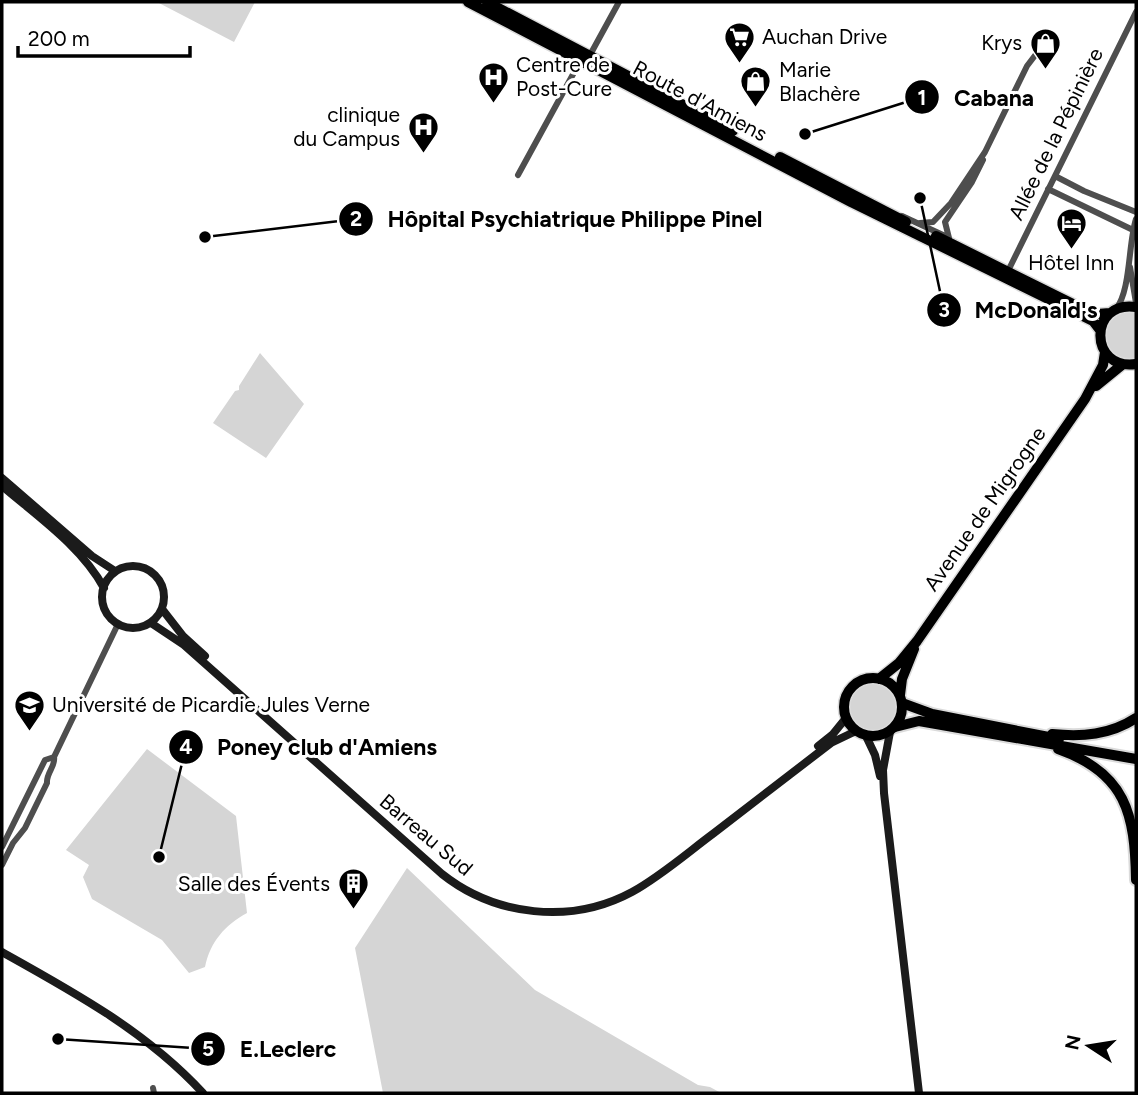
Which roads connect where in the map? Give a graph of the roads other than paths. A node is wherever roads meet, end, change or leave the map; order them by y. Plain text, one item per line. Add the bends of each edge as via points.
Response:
1 (468, 2) edge
2 (487, 2) edge
3 (619, 2) edge
4 (1136, 12) edge
5 (1046, 41) dead end
6 (586, 57) junction
7 (985, 152) junction
8 (518, 175) dead end
9 (1055, 176) junction
10 (1048, 190) junction
11 (886, 210) junction
12 (1136, 212) edge
13 (1136, 219) edge
14 (920, 223) junction
15 (1133, 230) junction
16 (949, 238) junction
17 (1129, 251) junction
18 (990, 262) junction
19 (1008, 271) junction
20 (1136, 305) edge
21 (1112, 312) junction
22 (1100, 330) junction
23 (1105, 352) junction
24 (1123, 364) junction
25 (1136, 364) edge
26 (1084, 399) junction
27 (2, 478) edge
28 (2, 486) edge
29 (115, 571) junction
30 (104, 587) junction
31 (162, 609) junction
32 (151, 623) junction
33 (118, 624) junction
34 (917, 641) junction
35 (879, 679) junction
36 (901, 699) junction
37 (846, 718) junction
38 (1136, 718) edge
39 (893, 729) junction
40 (861, 734) junction
41 (1034, 737) junction
42 (54, 757) junction
43 (1136, 757) edge
44 (884, 793) junction
45 (2, 847) edge
46 (2, 865) edge
47 (1136, 880) edge
48 (2, 952) edge
49 (203, 1093) edge
50 (919, 1093) edge

1 - 6 main road, Route d'Amiens
2 - 6 main road, Route d'Amiens
3 - 6 street
4 - 9 street, Allée de la Pépinière
5 - 7 street via 1027,66
6 - 8 street
6 - 11 main road, Route d'Amiens
6 - 22 main road, Route d'Amiens via 851,202 1093,321
7 - 14 street via 944,213 933,222
7 - 16 street via 972,182 945,222
9 - 10 street, Allée de la Pépinière
9 - 12 street
10 - 15 street
10 - 19 street, Allée de la Pépinière
11 - 14 street
11 - 18 main road, Route d'Amiens
13 - 15 street
14 - 16 street
15 - 17 street
16 - 18 street
17 - 20 street
17 - 21 street via 1122,298
18 - 19 main road, Route d'Amiens
19 - 21 main road, Route d'Amiens via 1085,310
20 - 21 main road
21 - 22 main road
22 - 23 main road
23 - 24 main road
23 - 26 main road, Avenue de Migrogne
24 - 25 main road
24 - 26 main road, Avenue de Migrogne
26 - 34 main road, Avenue de Migrogne
27 - 29 main road
28 - 30 main road via 69,544
29 - 30 main road
29 - 31 main road via 136,567 156,575 162,585
30 - 33 main road via 105,610
31 - 32 main road
31 - 37 main road, Barreau Sud via 201,653 441,869 479,893 528,907 595,903 648,877 817,747
32 - 33 main road via 132,628
32 - 40 main road, Barreau Sud via 184,645 442,874 467,891 516,909 576,911 632,892 831,743
33 - 42 street
34 - 35 main road, Avenue de Migrogne
34 - 36 main road, Avenue de Migrogne via 902,679
35 - 36 main road via 889,683
35 - 37 main road via 860,681 850,690
36 - 39 main road via 902,713
36 - 41 highway via 932,714
37 - 40 main road
38 - 41 highway via 1100,733
39 - 40 main road via 878,736
39 - 41 highway via 919,721
39 - 44 main road via 883,770
40 - 44 main road via 875,755
41 - 43 highway
41 - 47 highway via 1086,761 1115,787 1133,828
42 - 45 street via 45,760
42 - 46 street via 44,790
44 - 50 main road
48 - 49 main road via 82,996 140,1037

